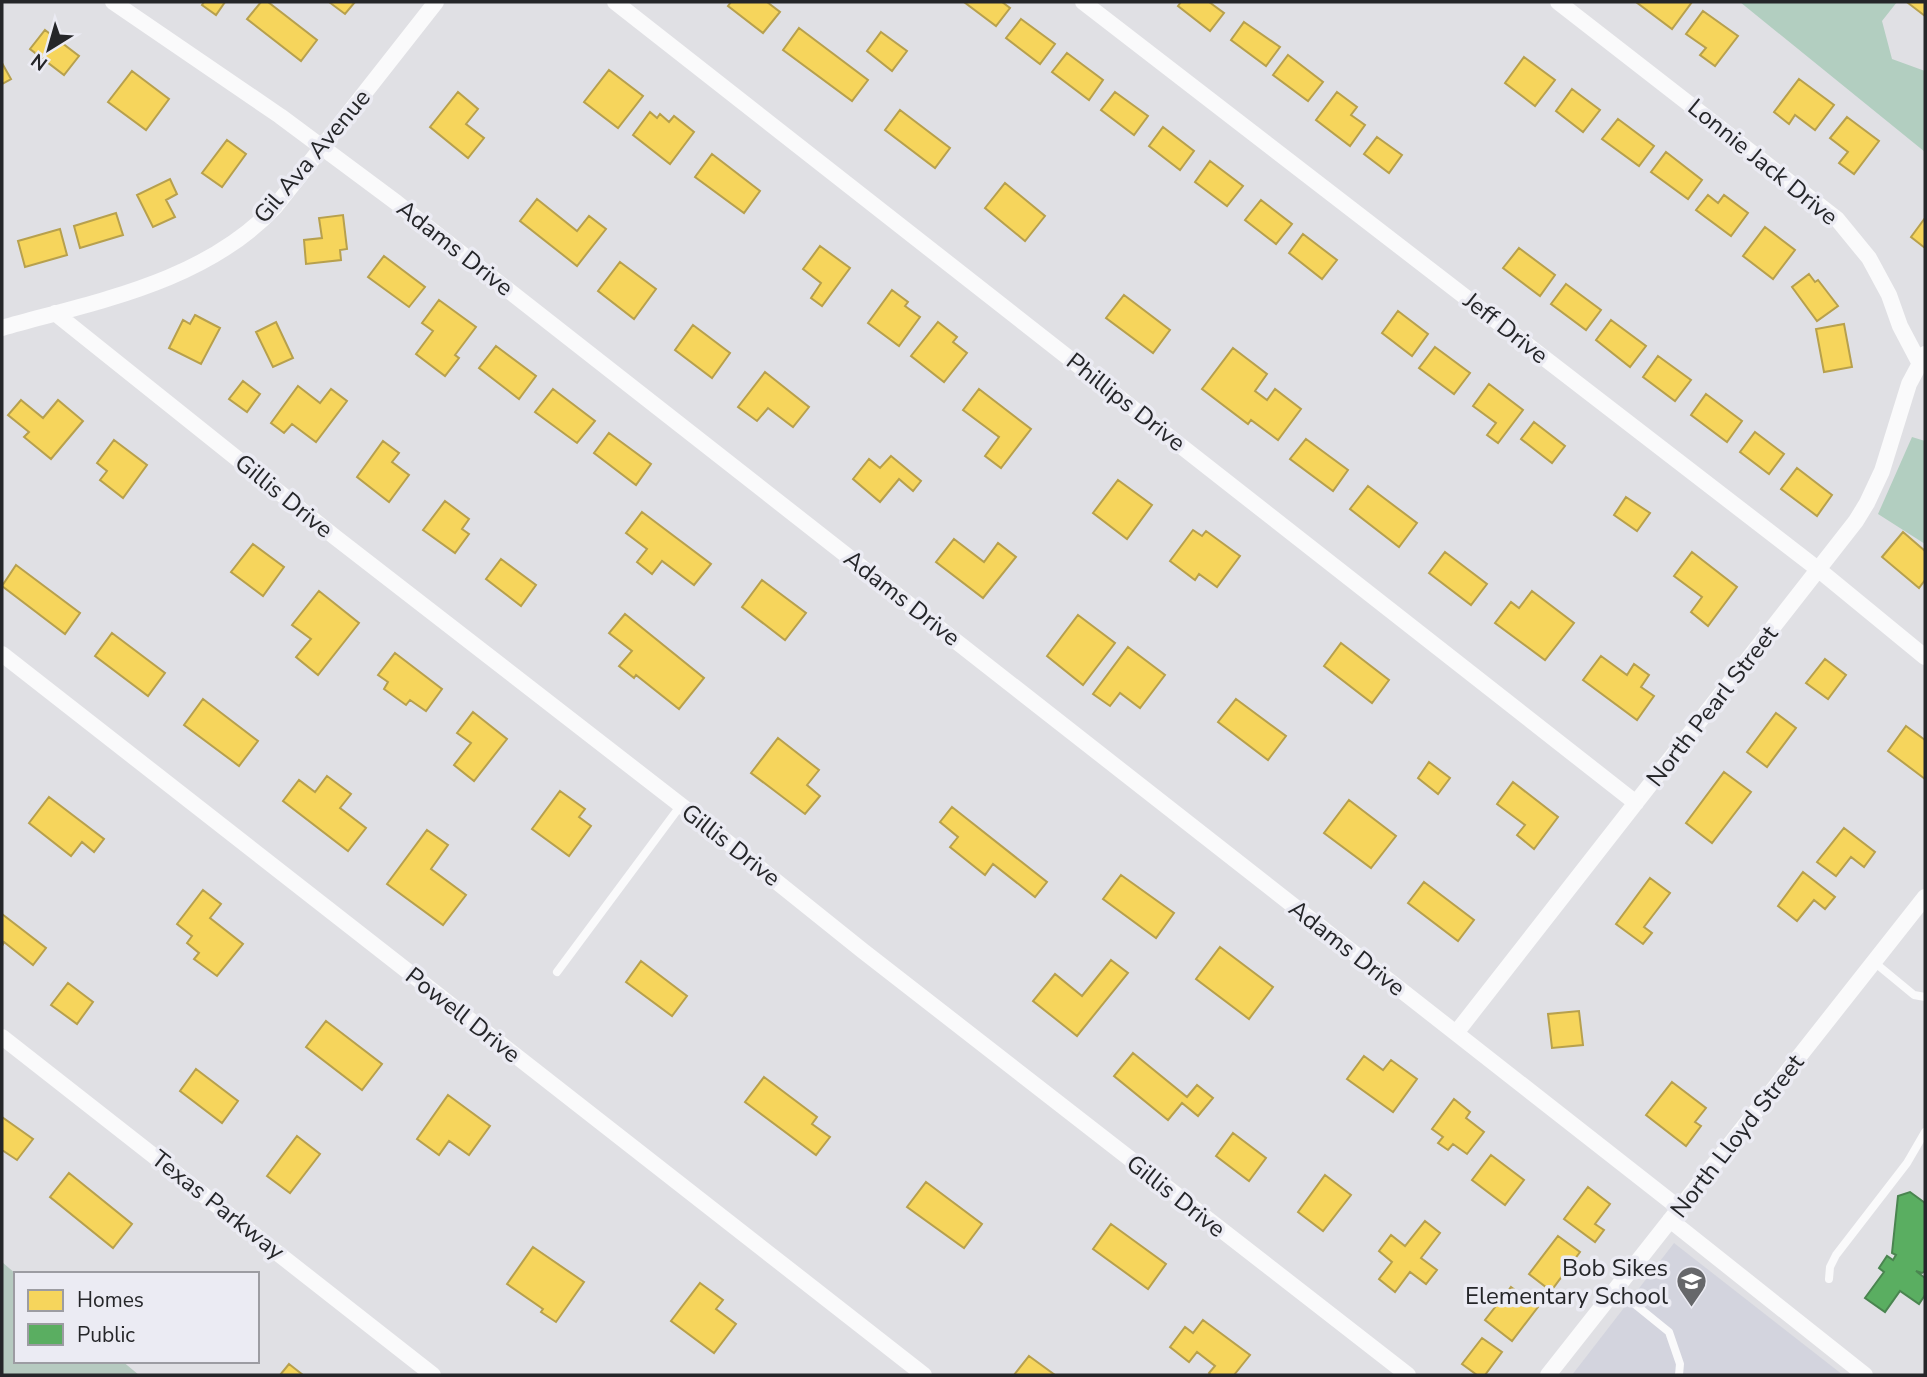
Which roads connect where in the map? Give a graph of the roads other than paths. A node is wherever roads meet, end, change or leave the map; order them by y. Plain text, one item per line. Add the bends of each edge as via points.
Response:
1 (113, 2) edge
2 (436, 2) edge
3 (615, 2) edge
4 (1083, 2) edge
5 (1558, 2) edge
6 (322, 146) junction
7 (55, 313) junction
8 (2, 328) edge
9 (1923, 359) edge
10 (1819, 570) junction
11 (2, 654) edge
12 (1925, 657) edge
13 (1636, 803) junction
14 (681, 805) junction
15 (1925, 897) edge
16 (1874, 961) junction
17 (557, 972) dead end
18 (1925, 997) edge
19 (1456, 1033) junction
20 (2, 1037) edge
21 (1925, 1132) edge
22 (1675, 1214) junction
23 (1829, 1279) dead end
24 (1616, 1289) junction
25 (433, 1375) edge
26 (924, 1375) edge
27 (1408, 1375) edge
28 (1548, 1375) edge
29 (1679, 1375) edge
30 (1865, 1375) edge

1 - 6 street, Adams Drive
2 - 6 street, Gil Ava Avenue
3 - 13 street, Phillips Drive
4 - 10 street, Jeff Drive
5 - 9 street, Lonnie Jack Drive via 1837,219 1869,258 1900,326
6 - 7 street, Gil Ava Avenue via 263,219 224,250 183,273
6 - 19 street, Adams Drive
7 - 8 street, Gil Ava Avenue
7 - 14 street, Gillis Drive
9 - 10 street, North Pearl Street via 1909,384 1867,503
10 - 12 street, Jeff Drive
10 - 13 street, North Pearl Street
11 - 26 street, Powell Drive
13 - 19 street, North Pearl Street
14 - 17 lane
14 - 27 street, Gillis Drive
15 - 16 street, North Lloyd Street
16 - 18 lane via 1914,995
16 - 22 street, North Lloyd Street
19 - 22 street, Adams Drive
20 - 25 street, Texas Parkway
21 - 23 lane via 1907,1163 1836,1255
22 - 24 street, North Lloyd Street
22 - 30 street, Adams Drive
24 - 28 street, North Lloyd Street
24 - 29 lane via 1669,1332

